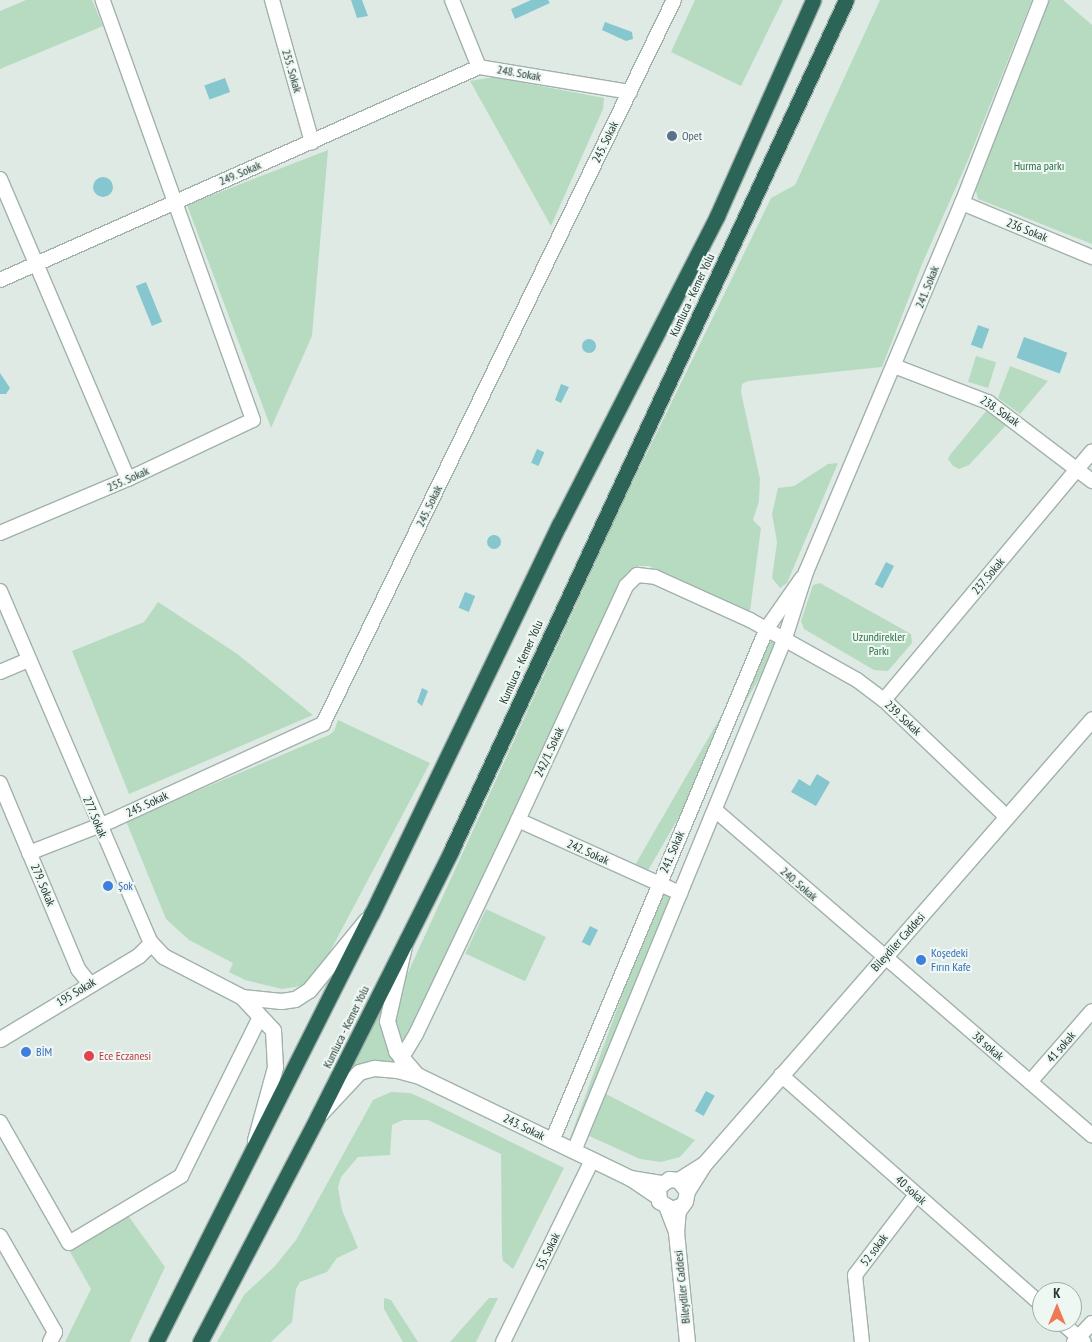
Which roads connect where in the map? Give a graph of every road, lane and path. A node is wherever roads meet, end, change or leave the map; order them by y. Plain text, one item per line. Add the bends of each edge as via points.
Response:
1 (103, 0) edge
2 (272, 0) edge
3 (452, 0) edge
4 (674, 0) edge
5 (814, 0) edge
6 (846, 0) edge
7 (1041, 0) edge
8 (479, 67) junction
9 (630, 92) junction
10 (312, 142) junction
11 (0, 179) edge
12 (174, 202) junction
13 (962, 203) junction
14 (1092, 257) edge
15 (36, 264) junction
16 (0, 280) edge
17 (894, 366) junction
18 (1092, 452) edge
19 (1077, 468) junction
20 (128, 479) junction
21 (1092, 481) edge
22 (0, 533) edge
23 (806, 572) junction
24 (0, 591) edge
25 (767, 628) junction
26 (785, 638) junction
27 (28, 660) junction
28 (0, 672) edge
29 (884, 700) junction
30 (1092, 719) edge
31 (0, 783) edge
32 (715, 810) junction
33 (1007, 817) junction
34 (518, 820) junction
35 (98, 826) junction
36 (29, 854) junction
37 (658, 884) junction
38 (680, 894) junction
39 (372, 913) junction
40 (151, 943) junction
41 (404, 946) junction
42 (883, 958) junction
43 (90, 984) junction
44 (242, 997) junction
45 (1092, 1011) edge
46 (260, 1017) junction
47 (0, 1039) edge
48 (401, 1059) junction
49 (781, 1075) junction
50 (419, 1076) junction
51 (1030, 1082) junction
52 (318, 1116) junction
53 (0, 1122) edge
54 (1092, 1136) edge
55 (552, 1141) junction
56 (253, 1148) junction
57 (574, 1151) junction
58 (592, 1160) junction
59 (659, 1190) junction
60 (916, 1195) junction
61 (678, 1196) junction
62 (0, 1236) edge
63 (1032, 1297) edge
64 (1092, 1323) edge
65 (511, 1335) edge
66 (203, 1338) edge
67 (1079, 1341) edge
68 (50, 1342) edge
69 (154, 1342) edge
70 (503, 1342) edge
71 (687, 1342) edge
72 (862, 1342) edge

1 - 12 street
2 - 10 street, 255. Sokak
3 - 8 street, 248. Sokak
4 - 9 street, 245. Sokak
5 - 39 highway, Kumluca - Kemer Yolu via 717,216 558,525
6 - 41 highway, Kumluca - Kemer Yolu
7 - 13 street, 241. Sokak
8 - 9 street, 248. Sokak
8 - 10 street, 249. Sokak
9 - 35 street, 245. Sokak via 322,724
10 - 12 street, 249. Sokak
11 - 15 street
12 - 15 street, 249. Sokak
12 - 20 street, 255. Sokak via 253,420
13 - 14 street, 236 Sokak
13 - 17 street, 241. Sokak
15 - 16 street, 249. Sokak
15 - 20 street
17 - 19 street, 238. Sokak via 988,402
17 - 23 street, 241. Sokak
18 - 19 street, 237. Sokak
19 - 21 street, 238. Sokak
19 - 29 street, 237. Sokak
20 - 22 street, 255. Sokak
23 - 25 street, 241. Sokak
23 - 26 street, 241. Sokak
24 - 27 street, 277. Sokak
25 - 26 street, 239. Sokak
25 - 34 street, 242/1. Sokak via 655,577 637,575 630,579
25 - 37 street, 241. Sokak
26 - 29 street, 239. Sokak via 851,676
26 - 32 street, 241. Sokak
27 - 28 street
27 - 35 street, 277. Sokak
29 - 33 street, 239. Sokak
30 - 33 street, Bileydiler Caddesi
31 - 36 street, 279. Sokak
32 - 38 street, 241. Sokak
32 - 42 street, 240. Sokak
33 - 42 street, Bileydiler Caddesi
34 - 37 street, 242. Sokak
34 - 48 street, 242/1. Sokak via 412,1044
35 - 36 street, 245. Sokak
35 - 40 street, 277. Sokak
36 - 43 street, 279. Sokak via 78,969
37 - 38 street, 242. Sokak
37 - 55 street, 241. Sokak
38 - 57 street, 241. Sokak
39 - 44 street via 309,990 295,999 281,1001
39 - 56 highway, Kumluca - Kemer Yolu
40 - 43 street, 195 Sokak
40 - 44 street, 277. Sokak via 163,956
41 - 48 street via 387,1021 392,1042
41 - 52 highway, Kumluca - Kemer Yolu
42 - 49 street, Bileydiler Caddesi
42 - 51 street, 38 sokak
43 - 47 street, 195 Sokak
44 - 46 street
45 - 51 street, 41 sokak
46 - 53 street via 180,1176 69,1243
46 - 56 street via 273,1030 276,1052
48 - 50 street
49 - 60 street, 40 sokak
49 - 61 street, Bileydiler Caddesi
50 - 52 street via 384,1068 365,1070 348,1081 334,1102
50 - 55 street, 243. Sokak
51 - 54 street, 38 sokak
52 - 66 highway, Kumluca - Kemer Yolu
55 - 57 street, 243. Sokak
56 - 69 highway, Kumluca - Kemer Yolu
57 - 58 street, 243. Sokak
58 - 59 street, 243. Sokak
58 - 65 street, 55. Sokak
59 - 61 street, Bileydiler Caddesi
59 - 61 street via 669,1179
60 - 63 street, 40 sokak
60 - 72 street, 52 sokak via 855,1275
61 - 71 street, Bileydiler Caddesi via 676,1232
62 - 68 street via 55,1332
64 - 67 street
65 - 70 street, 55. Sokak

